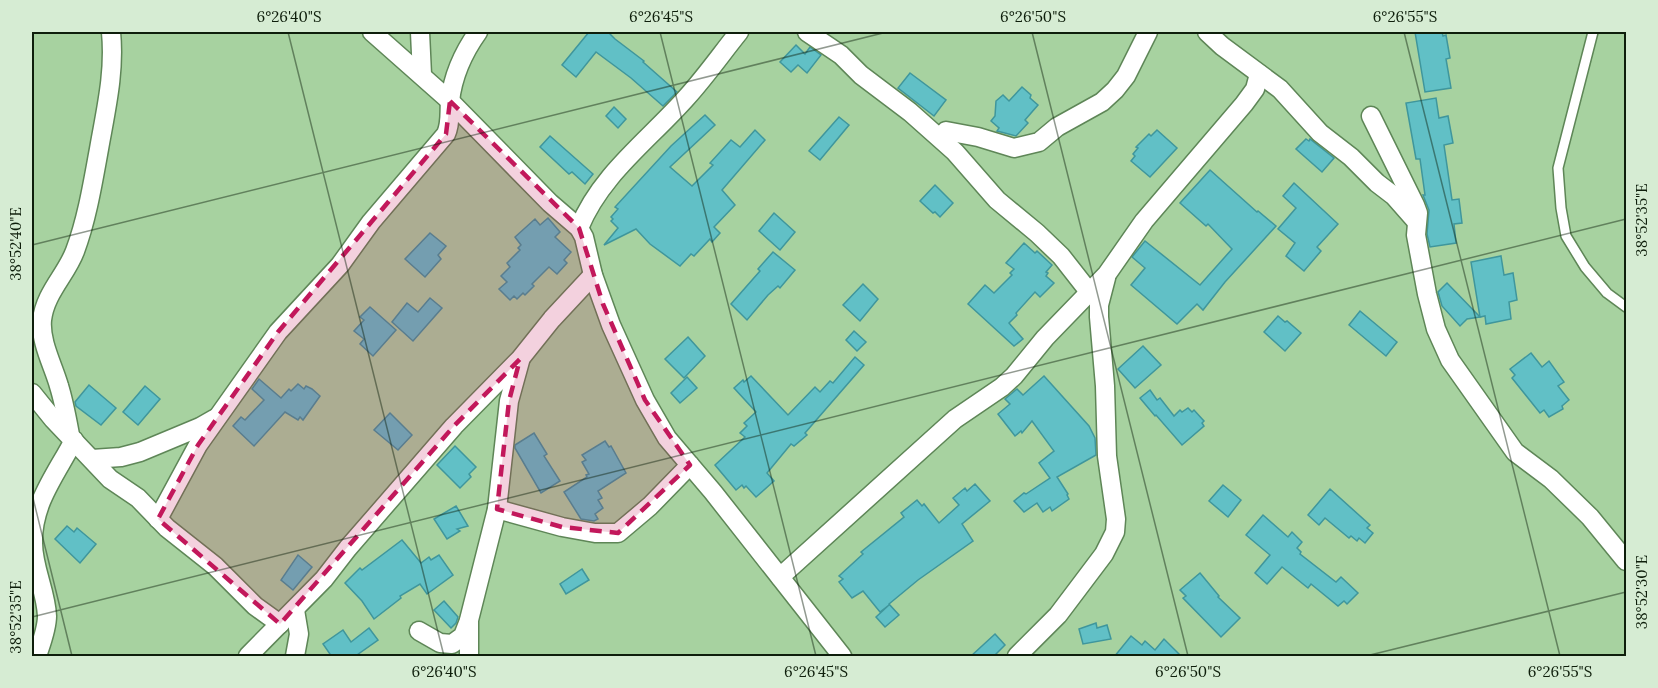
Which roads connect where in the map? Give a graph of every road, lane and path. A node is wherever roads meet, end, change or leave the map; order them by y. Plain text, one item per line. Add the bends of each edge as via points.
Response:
1 (111, 32) edge
2 (372, 32) edge
3 (420, 32) edge
4 (478, 32) edge
5 (739, 32) edge
6 (807, 32) edge
7 (1148, 32) edge
8 (1207, 32) edge
9 (1593, 32) edge
10 (1259, 74) junction
11 (422, 75) junction
12 (450, 101) junction
13 (1371, 117) dead end
14 (946, 130) dead end
15 (1417, 222) junction
16 (579, 228) junction
17 (593, 274) junction
18 (1107, 274) junction
19 (1090, 293) junction
20 (1626, 307) edge
21 (32, 309) edge
22 (43, 335) junction
23 (520, 359) junction
24 (32, 393) edge
25 (218, 416) junction
26 (72, 438) junction
27 (92, 459) junction
28 (690, 465) junction
29 (497, 509) junction
30 (158, 519) junction
31 (1626, 561) edge
32 (780, 577) junction
33 (295, 610) junction
34 (469, 620) junction
35 (280, 624) junction
36 (419, 631) dead end
37 (37, 657) edge
38 (248, 657) edge
39 (295, 657) edge
40 (469, 657) edge
41 (842, 657) edge
42 (1017, 657) edge

1 - 22 street via 111,87 93,180 75,251 45,306
2 - 11 street
3 - 11 street
4 - 12 street via 457,68
5 - 16 street via 687,97 602,187 586,209
6 - 19 street via 841,55 955,152 997,200 1061,256
7 - 14 street via 1126,76 1114,90 1040,142 1006,147
8 - 10 street
9 - 20 lane via 1558,168 1561,208 1566,236 1585,267 1607,293
10 - 15 street via 1280,89 1320,133 1394,196
10 - 18 street via 1255,89 1244,104 1144,221
11 - 12 street
12 - 16 street
12 - 25 street via 446,134 340,265 278,332
13 - 15 street via 1415,205
15 - 31 street via 1427,294 1436,329 1450,360 1515,452 1551,479 1590,517
16 - 17 street
17 - 23 street
17 - 28 street via 645,400 667,438
18 - 19 street
18 - 42 street via 1099,317 1115,532 1104,554 1058,615
19 - 32 street via 1002,387 955,419
21 - 22 street
22 - 26 street
23 - 29 street via 509,401
23 - 33 street via 454,426
24 - 26 street
25 - 27 street via 140,452
25 - 30 street
26 - 27 street
26 - 37 street via 43,496 33,540 47,619
27 - 30 street
28 - 29 street via 618,533 562,527
28 - 32 street
29 - 34 street
30 - 35 street
32 - 41 street
33 - 35 street
33 - 39 street via 299,634
34 - 36 street via 463,636 452,644 440,643
34 - 40 street
35 - 38 street

